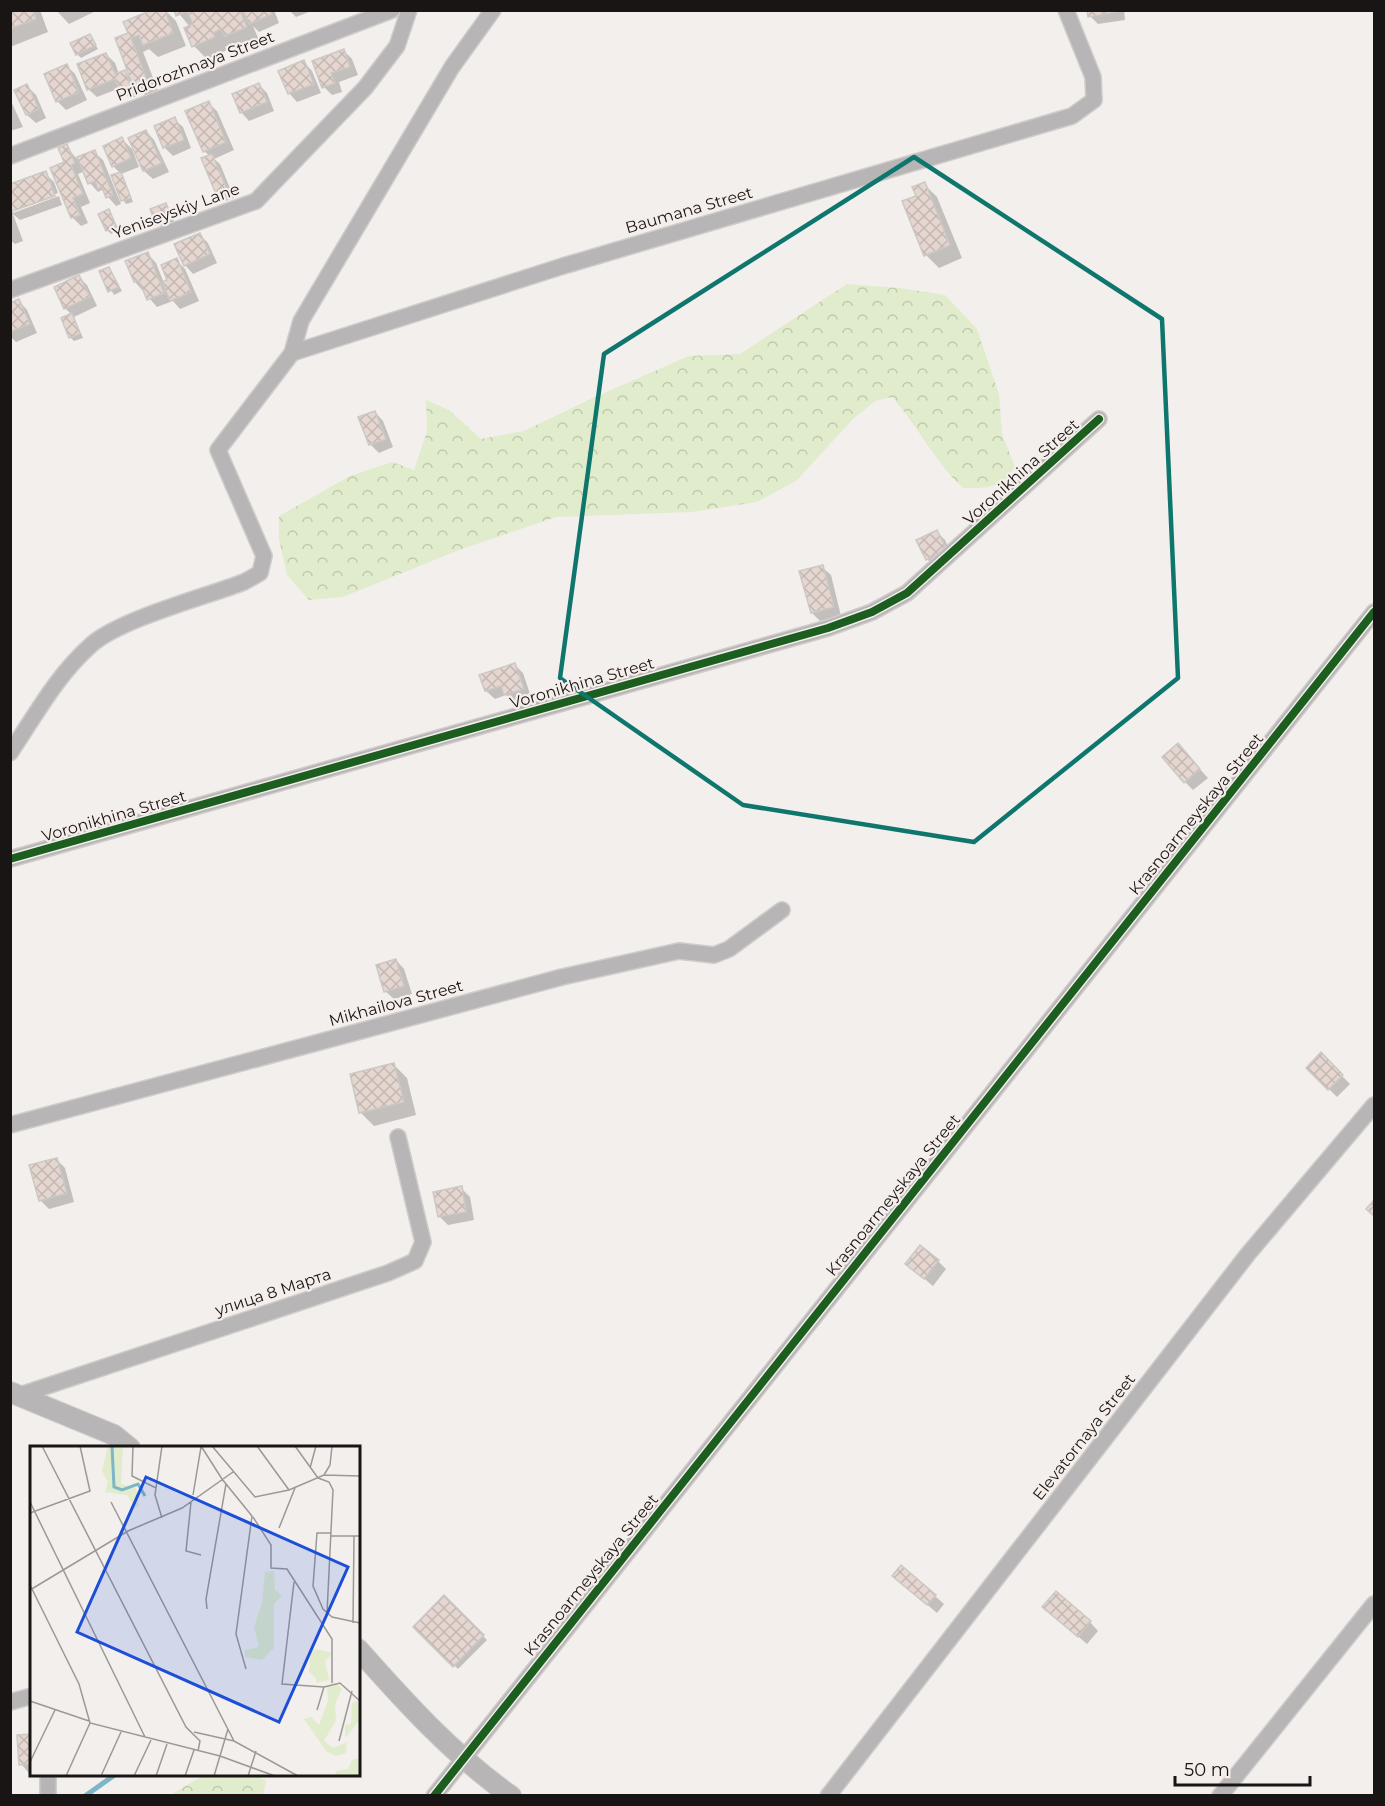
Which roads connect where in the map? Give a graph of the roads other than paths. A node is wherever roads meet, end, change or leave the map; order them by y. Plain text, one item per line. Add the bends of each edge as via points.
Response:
1 (392, 10) edge
2 (409, 10) edge
3 (493, 10) edge
4 (1066, 10) edge
5 (10, 156) edge
6 (10, 290) edge
7 (292, 353) junction
8 (1099, 419) dead end
9 (1374, 612) edge
10 (10, 753) edge
11 (10, 859) edge
12 (782, 910) dead end
13 (1374, 1105) edge
14 (10, 1125) edge
15 (398, 1137) dead end
16 (15, 1394) edge
17 (128, 1446) edge
18 (1374, 1604) edge
19 (360, 1651) edge
20 (30, 1697) edge
21 (10, 1702) edge
22 (461, 1759) junction
23 (48, 1776) edge
24 (48, 1796) edge
25 (434, 1796) edge
26 (511, 1796) edge
27 (828, 1796) edge
28 (1220, 1796) edge

1 - 5 street, Pridorozhnaya Street
2 - 6 street, Yeniseyskiy Lane via 398,45 365,88 256,201
3 - 7 street via 452,67 301,321
4 - 7 street, Baumana Street via 1093,77 1094,100 1072,116 563,266
7 - 10 street via 218,450 264,556 260,573 126,625 92,644 65,672
8 - 11 street, Voronikhina Street via 907,592 872,612 828,628
9 - 22 street, Krasnoarmeyskaya Street
12 - 14 street, Mikhailova Street via 729,949 714,955 679,951 562,977
13 - 27 street, Elevatornaya Street via 1248,1254
15 - 16 street, улица 8 Марта via 423,1242 415,1261
16 - 17 street via 114,1435
18 - 28 street
19 - 22 street
20 - 21 street
22 - 25 street, Krasnoarmeyskaya Street
22 - 26 street
23 - 24 street

